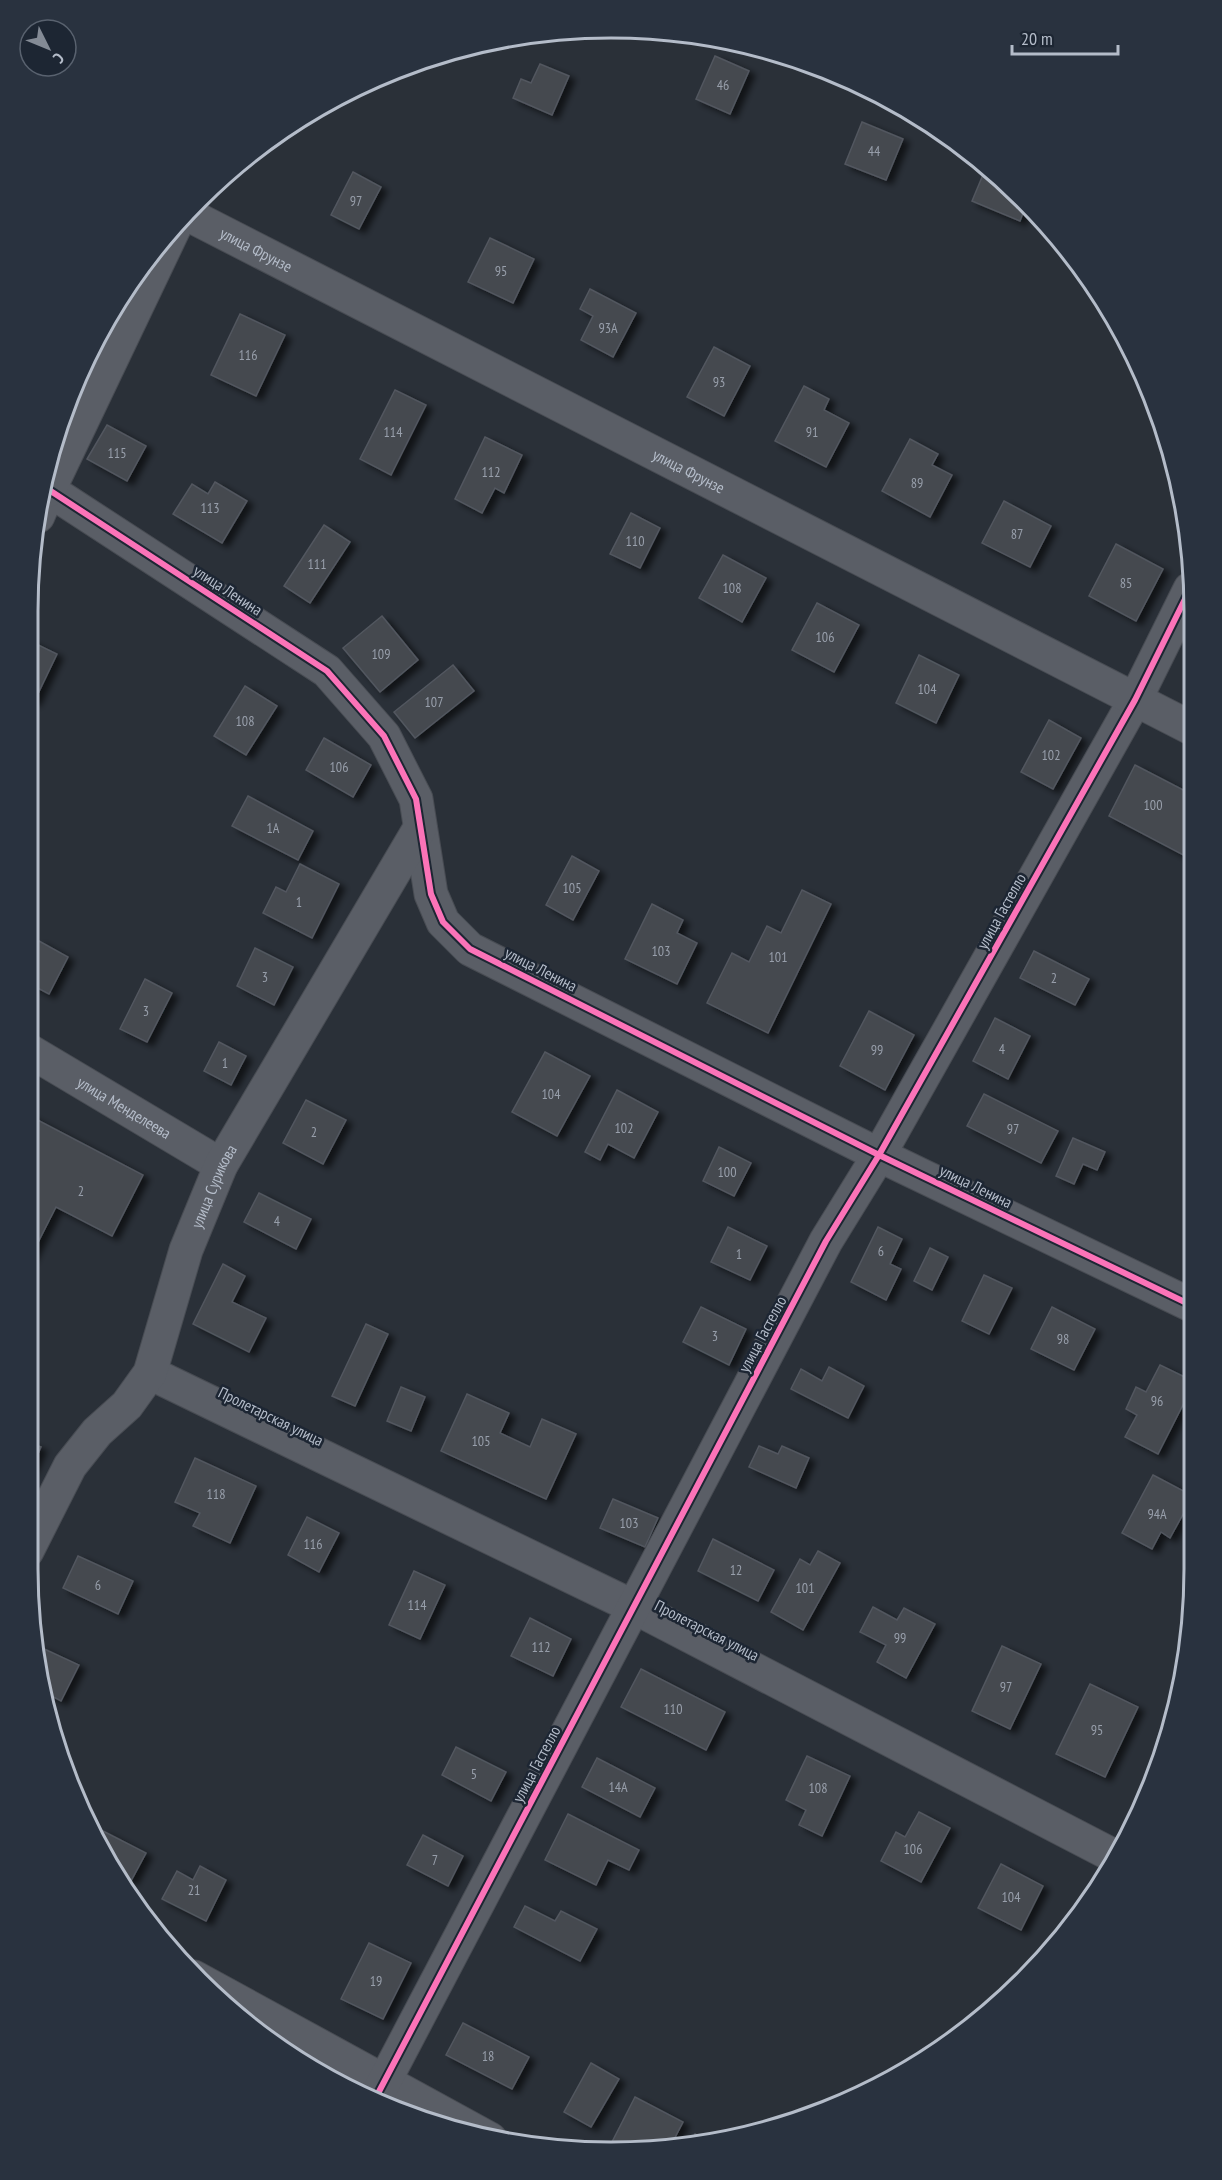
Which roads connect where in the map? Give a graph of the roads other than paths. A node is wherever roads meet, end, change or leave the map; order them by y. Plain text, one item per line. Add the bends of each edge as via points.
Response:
1 (194, 218) edge
2 (160, 257) edge
3 (54, 474) edge
4 (49, 501) edge
5 (1184, 602) edge
6 (1135, 700) junction
7 (1184, 724) edge
8 (420, 828) junction
9 (38, 1056) edge
10 (879, 1155) junction
11 (221, 1165) junction
12 (1184, 1302) edge
13 (150, 1373) junction
14 (38, 1529) edge
15 (634, 1607) junction
16 (1109, 1853) edge
17 (238, 2004) edge
18 (380, 2092) edge
19 (426, 2111) edge

1 - 6 street, улица Фрунзе
2 - 3 street
4 - 8 street, улица Ленина via 327,671 384,736 416,799
5 - 6 street, улица Гастелло
6 - 7 street, улица Фрунзе
6 - 10 street, улица Гастелло
8 - 10 street, улица Ленина via 431,894 443,922 470,949
8 - 11 street, улица Сурикова
9 - 11 street, улица Менделеева
10 - 12 street, улица Ленина
10 - 15 street, улица Гастелло via 826,1241
11 - 13 street, улица Сурикова via 186,1250
13 - 14 street, улица Сурикова via 127,1405 97,1432 70,1466
13 - 15 street, Пролетарская улица
15 - 16 street, Пролетарская улица
15 - 18 street, улица Гастелло
17 - 18 street
18 - 19 street

